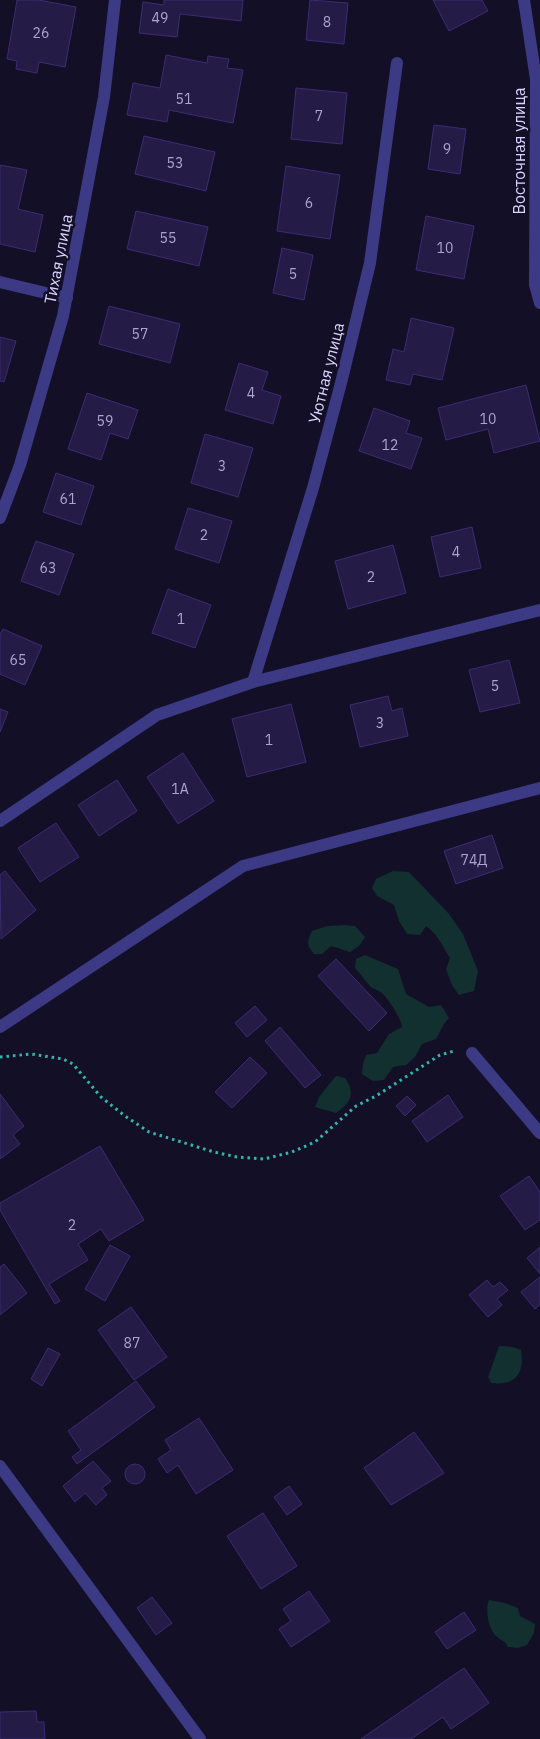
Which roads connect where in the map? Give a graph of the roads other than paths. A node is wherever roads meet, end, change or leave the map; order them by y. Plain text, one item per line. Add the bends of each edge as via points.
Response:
1 (115, 0) edge
2 (524, 0) edge
3 (397, 63) dead end
4 (0, 282) edge
5 (67, 298) junction
6 (540, 303) edge
7 (0, 518) edge
8 (540, 610) edge
9 (253, 682) junction
10 (540, 788) edge
11 (0, 821) edge
12 (0, 1026) edge
13 (472, 1053) road end
14 (540, 1133) edge
15 (0, 1466) edge
16 (200, 1739) edge

1 - 5 street, Тихая улица via 104,97
2 - 6 street, Восточная улица via 536,79 535,285
3 - 9 street, Уютная улица via 370,263 314,488
4 - 5 street
5 - 7 street, Тихая улица via 20,465
8 - 9 street
9 - 11 street via 158,715
10 - 12 street via 243,866
13 - 14 street
15 - 16 street

